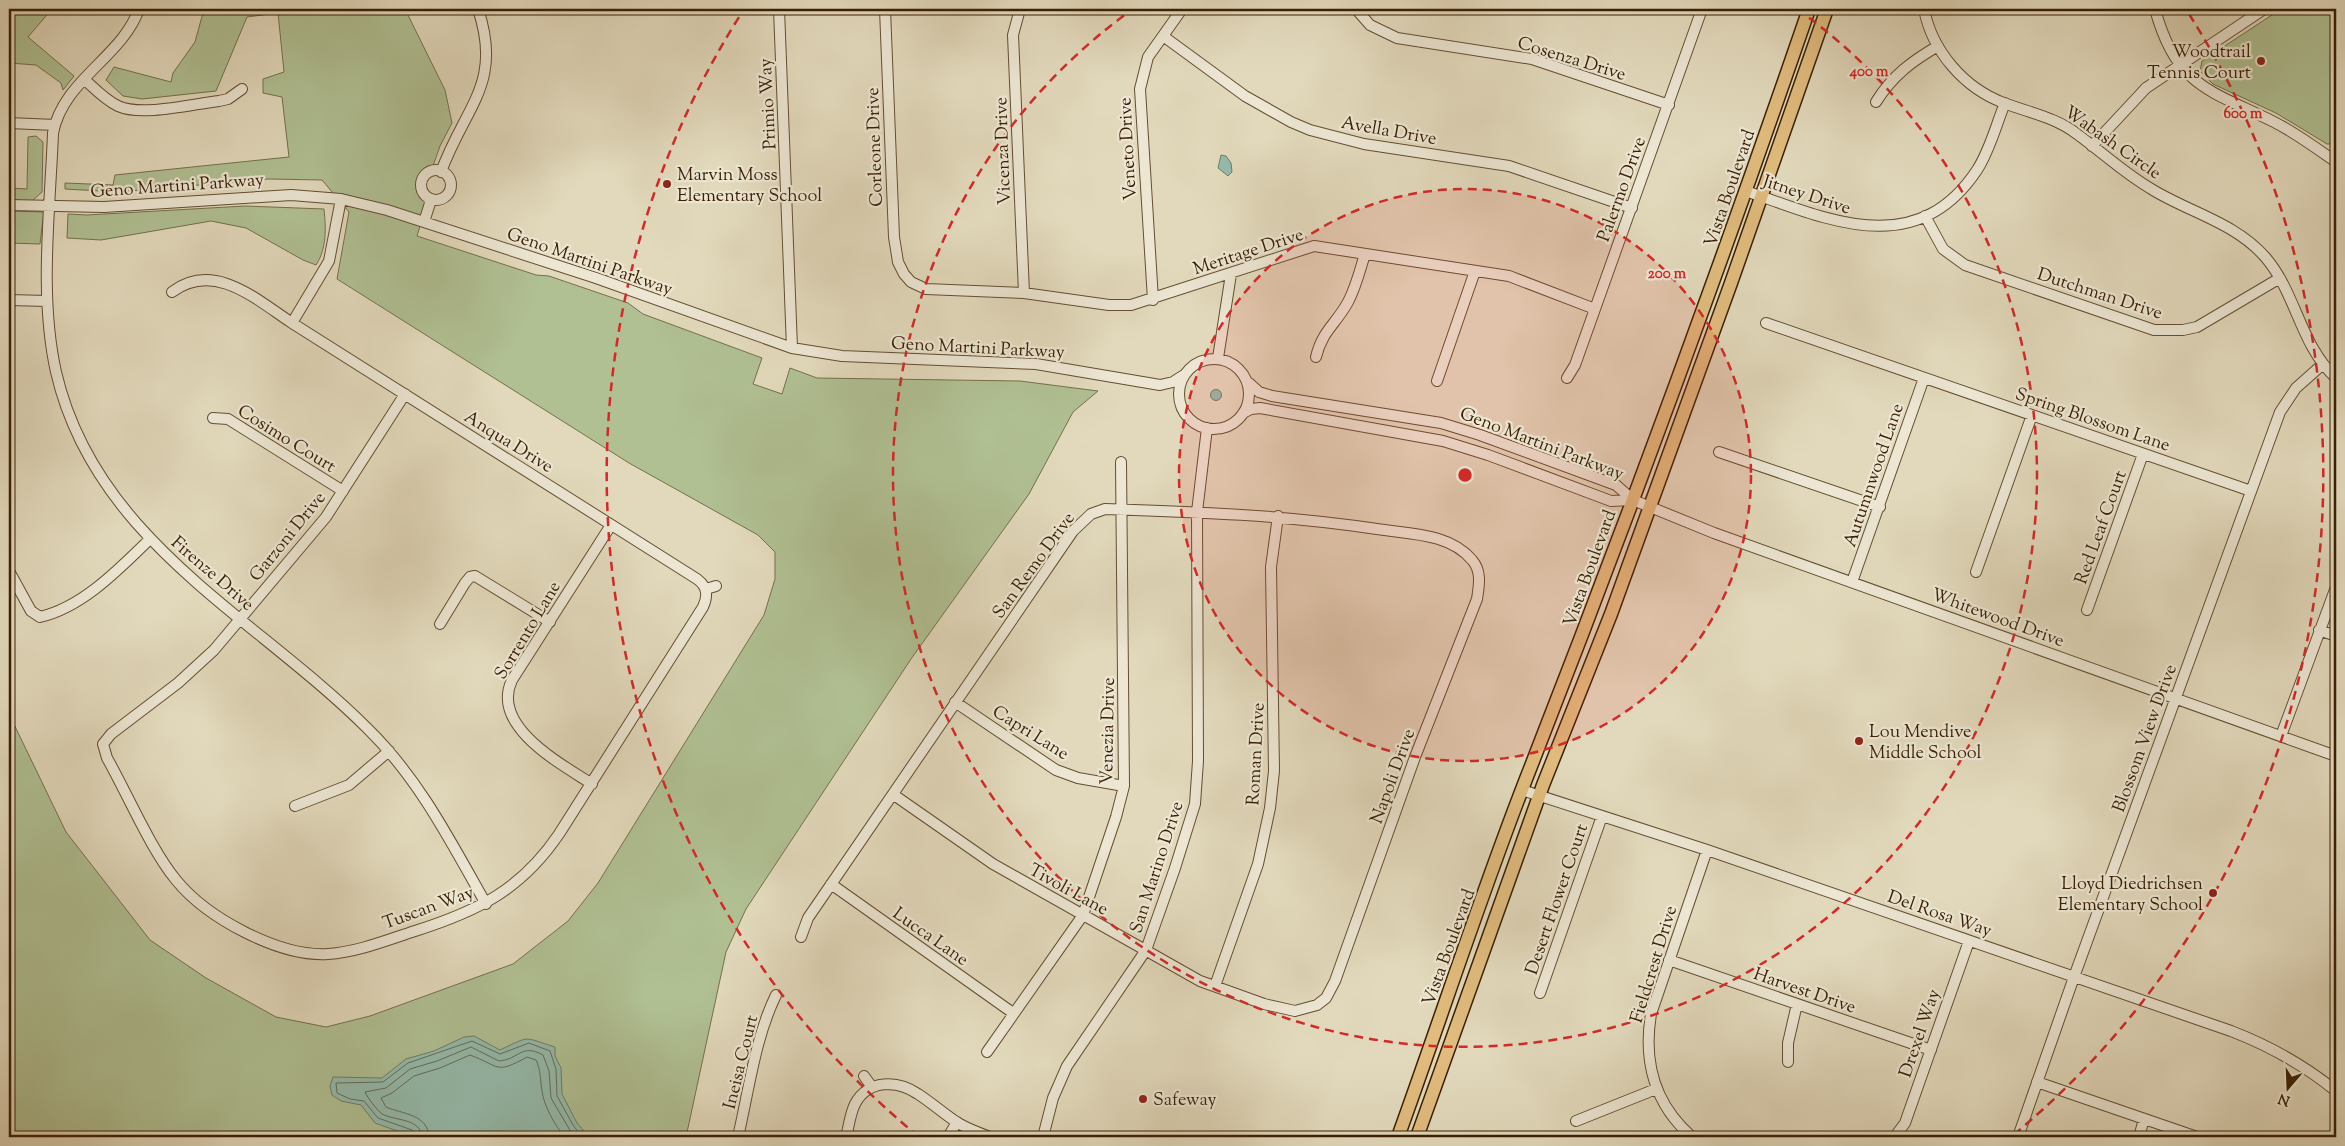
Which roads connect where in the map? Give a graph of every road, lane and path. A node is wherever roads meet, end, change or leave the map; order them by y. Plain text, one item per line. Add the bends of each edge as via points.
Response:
1 (139, 9) edge
2 (478, 9) edge
3 (779, 9) edge
4 (885, 9) edge
5 (1020, 9) edge
6 (1182, 9) edge
7 (1356, 9) edge
8 (1702, 9) edge
9 (1809, 9) edge
10 (1827, 9) edge
11 (1924, 9) edge
12 (2155, 9) edge
13 (2264, 9) edge
14 (1163, 36) junction
15 (1938, 46) junction
16 (2181, 65) junction
17 (84, 79) junction
18 (242, 89) dead end
19 (1876, 102) dead end
20 (2005, 103) junction
21 (1669, 105) junction
22 (9, 123) edge
23 (55, 125) junction
24 (2092, 146) junction
25 (2336, 160) edge
26 (441, 172) junction
27 (1746, 191) junction
28 (1762, 196) junction
29 (341, 199) junction
30 (431, 200) junction
31 (9, 205) edge
32 (50, 206) junction
33 (1632, 208) junction
34 (1925, 216) junction
35 (424, 222) junction
36 (1365, 254) junction
37 (1474, 271) junction
38 (1231, 274) junction
39 (2280, 278) junction
40 (909, 280) joint
41 (172, 292) dead end
42 (1024, 293) junction
43 (9, 300) edge
44 (1153, 300) junction
45 (47, 301) junction
46 (1595, 309) junction
47 (292, 322) junction
48 (1766, 323) dead end
49 (792, 348) junction
50 (1316, 357) dead end
51 (1218, 358) junction
52 (2323, 364) junction
53 (1184, 375) junction
54 (1567, 378) dead end
55 (1924, 378) junction
56 (2336, 378) edge
57 (1437, 381) dead end
58 (1249, 384) junction
59 (1160, 385) junction
60 (405, 394) junction
61 (1178, 400) junction
62 (1244, 413) junction
63 (2032, 415) junction
64 (213, 418) dead end
65 (1207, 428) junction
66 (1719, 452) dead end
67 (2143, 454) junction
68 (1121, 462) dead end
69 (343, 491) junction
70 (2251, 491) junction
71 (1633, 500) junction
72 (1650, 506) junction
73 (1880, 507) junction
74 (1122, 510) junction
75 (1197, 512) junction
76 (1278, 516) junction
77 (612, 525) junction
78 (150, 539) junction
79 (1474, 560) joint
80 (9, 571) edge
81 (1976, 572) dead end
82 (1852, 582) junction
83 (2336, 587) edge
84 (711, 588) joint
85 (2087, 610) dead end
86 (241, 619) junction
87 (550, 622) junction
88 (440, 624) dead end
89 (2319, 630) junction
90 (2336, 636) edge
91 (2176, 698) junction
92 (955, 702) junction
93 (2281, 736) junction
94 (103, 737) joint
95 (389, 751) junction
96 (2336, 756) edge
97 (592, 784) junction
98 (1124, 786) junction
99 (1522, 790) junction
100 (1539, 795) junction
101 (894, 796) junction
102 (295, 806) dead end
103 (1602, 816) junction
104 (1707, 850) junction
105 (831, 884) junction
106 (486, 904) junction
107 (1083, 916) junction
108 (801, 937) dead end
109 (1969, 940) junction
110 (1146, 950) junction
111 (1669, 960) junction
112 (2074, 977) junction
113 (1215, 986) junction
114 (1540, 993) dead end
115 (776, 995) dead end
116 (1323, 1000) joint
117 (1797, 1004) junction
118 (1013, 1013) junction
119 (1931, 1050) junction
120 (987, 1052) dead end
121 (1788, 1062) dead end
122 (864, 1076) dead end
123 (2037, 1082) junction
124 (872, 1088) junction
125 (1656, 1089) junction
126 (2336, 1091) edge
127 (2144, 1119) junction
128 (1576, 1121) dead end
129 (957, 1122) junction
130 (1896, 1135) dead end
131 (738, 1137) edge
132 (846, 1137) edge
133 (948, 1137) edge
134 (990, 1137) edge
135 (1043, 1137) edge
136 (1398, 1137) edge
137 (1417, 1137) edge
138 (1692, 1137) edge
139 (2018, 1137) edge
140 (2139, 1137) edge
141 (2197, 1137) edge

1 - 17 street via 124,33
2 - 26 street via 487,38 486,74
3 - 49 street, Primio Way
4 - 40 street, Corleone Drive via 894,237 898,262
5 - 42 street, Vicenza Drive via 1013,35
6 - 14 street, Veneto Drive
7 - 21 street, Cosenza Drive via 1370,26 1397,38 1532,59
8 - 21 street, Palermo Drive
9 - 27 main road, Vista Boulevard
10 - 28 main road, Vista Boulevard
11 - 15 street, Wabash Circle
12 - 16 street via 2167,44
13 - 16 street
14 - 33 street, Avella Drive via 1246,96 1310,130 1364,144 1509,166
14 - 44 street, Veneto Drive via 1144,66 1140,90
15 - 19 street via 1895,75
15 - 20 street, Wabash Circle via 1959,74
16 - 24 street via 2146,88
16 - 25 street via 2208,91 2284,127
17 - 18 street via 110,102 140,110 219,101
17 - 23 street via 68,98
20 - 24 street, Wabash Circle via 2062,124
20 - 34 street, Jitney Drive via 1977,169 1954,196
21 - 33 street, Palermo Drive
22 - 23 street
23 - 32 street, Firenze Drive
24 - 39 street, Wabash Circle via 2141,183 2237,233 2266,258
26 - 30 street via 448,177 450,189 443,198
26 - 30 street via 429,172 422,181 422,192
27 - 28 street, Jitney Drive
27 - 71 main road, Vista Boulevard
28 - 34 street, Jitney Drive via 1828,220 1859,226 1890,226
28 - 72 main road, Vista Boulevard
29 - 32 street, Geno Martini Parkway via 291,194 104,208
29 - 35 street, Geno Martini Parkway
29 - 47 street via 329,261
30 - 35 street
31 - 32 street, Geno Martini Parkway
32 - 45 street, Firenze Drive
33 - 46 street, Palermo Drive
34 - 39 street, Dutchman Drive via 1944,249 1965,265 2154,330 2196,327
35 - 49 street, Geno Martini Parkway via 596,278
36 - 37 street, Meritage Drive
36 - 38 street, Meritage Drive via 1314,246
36 - 50 street via 1350,298 1320,341
37 - 46 street, Meritage Drive via 1509,276
37 - 57 street
38 - 44 street, Meritage Drive
38 - 51 street
39 - 52 street, Wabash Circle via 2304,334
40 - 42 street, Meritage Drive via 937,291
41 - 47 street, Anqua Drive via 191,282 222,282 236,287
42 - 44 street, Meritage Drive via 1109,305
43 - 45 street
45 - 78 street, Firenze Drive via 57,373 74,425 112,494
46 - 54 street, Palermo Drive via 1576,365
47 - 60 street, Anqua Drive
48 - 55 street, Spring Blossom Lane
49 - 59 street, Geno Martini Parkway via 842,356 1044,365
51 - 53 street via 1200,362
51 - 58 street via 1238,368
52 - 56 street, Wabash Circle
52 - 70 street, Blossom View Drive via 2296,388 2283,406
53 - 59 street
53 - 61 street via 1178,387
55 - 63 street, Spring Blossom Lane
55 - 73 street, Autumnwood Lane
58 - 62 street
58 - 71 street, Geno Martini Parkway via 1272,396 1462,429 1616,486
59 - 61 street
60 - 69 street, Garzoni Drive
60 - 77 street, Anqua Drive
61 - 65 street via 1190,421
62 - 65 street via 1231,425
62 - 71 street, Geno Martini Parkway via 1260,408 1443,441 1605,499 1617,502
63 - 67 street, Spring Blossom Lane
63 - 81 street
64 - 69 street, Cosimo Court via 228,419
65 - 75 street, San Marino Drive
66 - 73 street
67 - 70 street, Spring Blossom Lane
67 - 85 street, Red Leaf Court
68 - 74 street, Venezia Drive
69 - 86 street, Garzoni Drive via 315,531
70 - 91 street, Blossom View Drive
71 - 72 street, Whitewood Drive
71 - 99 main road, Vista Boulevard
72 - 82 street, Whitewood Drive via 1714,533
72 - 100 main road, Vista Boulevard
73 - 82 street, Autumnwood Lane
74 - 75 street, San Remo Drive
74 - 92 street, San Remo Drive via 1105,509 1092,514 1073,532
74 - 98 street, Venezia Drive
75 - 76 street, San Remo Drive
75 - 110 street, San Marino Drive via 1198,761 1195,804
76 - 79 street, San Remo Drive via 1437,538 1456,546
76 - 113 street, Roman Drive via 1271,567 1274,771 1270,808 1258,864
77 - 84 street, Anqua Drive
77 - 87 street, Sorrento Lane
78 - 80 street via 97,587 40,620 31,611
78 - 86 street, Firenze Drive
79 - 116 street, Napoli Drive via 1480,576 1477,599 1415,757 1336,981
82 - 91 street, Whitewood Drive
83 - 89 street
84 - 97 street, Tuscan Way via 704,607
86 - 94 street, Garzoni Drive via 191,673
86 - 95 street, Firenze Drive via 345,708
87 - 88 street via 468,574
87 - 97 street, Sorrento Lane via 512,680 504,700 534,745
89 - 90 street
89 - 93 street
91 - 93 street, Whitewood Drive
91 - 112 street, Blossom View Drive
92 - 98 street, Capri Lane via 1056,770 1078,778
92 - 101 street, San Remo Drive
93 - 96 street, Whitewood Drive
94 - 106 street, Tuscan Way via 107,758 176,880 211,911 274,946 310,954 346,952 457,917
95 - 102 street via 349,785
95 - 106 street, Firenze Drive via 426,800
97 - 106 street, Tuscan Way via 543,858 521,879
98 - 107 street, Venezia Drive
99 - 100 street, Del Rosa Way
99 - 136 main road, Vista Boulevard
100 - 103 street, Del Rosa Way
100 - 137 main road, Vista Boulevard
101 - 105 street, San Remo Drive
101 - 107 street, Tivoli Lane via 993,864
103 - 104 street, Del Rosa Way
103 - 114 street, Desert Flower Court
104 - 109 street, Del Rosa Way
104 - 111 street, Fieldcrest Drive
105 - 108 street, San Remo Drive via 808,918
105 - 118 street, Lucca Lane
107 - 110 street, Tivoli Lane
107 - 118 street, Venezia Drive
109 - 112 street, Del Rosa Way
109 - 119 street, Drexel Way
110 - 113 street, Tivoli Lane via 1200,981
110 - 135 street, San Marino Drive via 1067,1066 1051,1103
111 - 117 street, Harvest Drive
111 - 125 street, Fieldcrest Drive via 1648,1031 1649,1066
112 - 123 street, Blossom View Drive
112 - 126 street, Del Rosa Way via 2257,1042 2305,1067
113 - 116 street, Tivoli Lane via 1285,1010 1307,1009
115 - 131 street, Ineisa Court via 759,1043
117 - 119 street, Harvest Drive
117 - 121 street via 1788,1043
118 - 120 street, Venezia Drive
119 - 130 street, Drexel Way via 1905,1123
122 - 124 street
123 - 127 street
123 - 139 street, Blossom View Drive
124 - 129 street via 890,1083 904,1086
124 - 132 street via 855,1105
125 - 128 street
125 - 138 street, Fieldcrest Drive via 1672,1117
127 - 140 street
127 - 141 street
129 - 133 street
129 - 134 street

